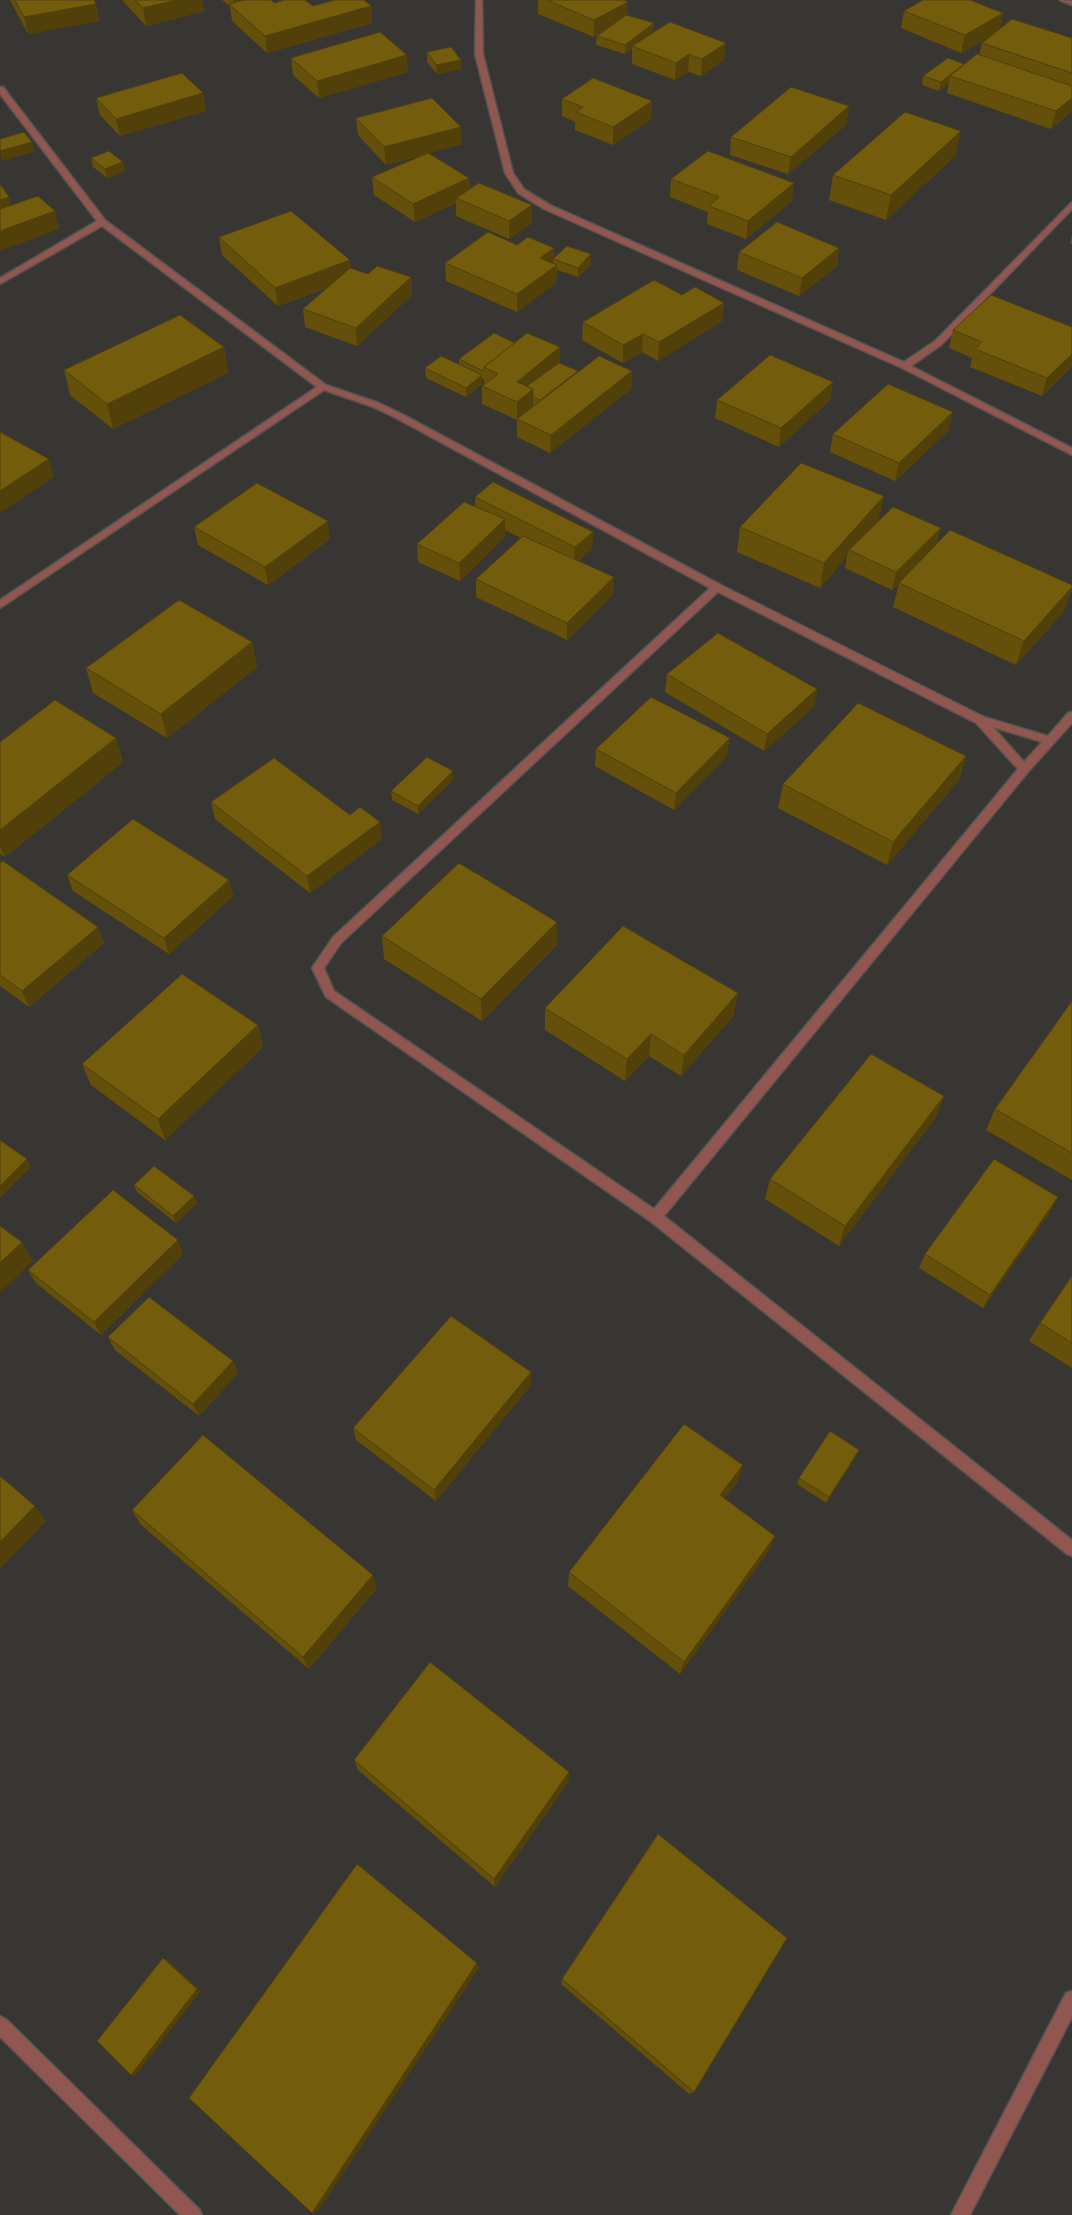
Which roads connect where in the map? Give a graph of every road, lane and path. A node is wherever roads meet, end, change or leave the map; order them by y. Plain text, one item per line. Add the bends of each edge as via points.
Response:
1 (479, 0) edge
2 (1063, 0) edge
3 (1072, 3) edge
4 (0, 89) edge
5 (1072, 204) edge
6 (102, 222) junction
7 (0, 281) edge
8 (905, 366) junction
9 (324, 388) junction
10 (1072, 452) edge
11 (717, 587) junction
12 (0, 605) edge
13 (1072, 716) edge
14 (980, 720) junction
15 (1049, 740) junction
16 (1024, 770) junction
17 (656, 1217) junction
18 (1072, 1549) edge
19 (1072, 1999) edge
20 (0, 2025) edge
21 (193, 2215) edge
22 (960, 2215) edge

1 - 8 street via 479,54 509,173 521,191 547,207
2 - 3 street
4 - 6 street
5 - 8 street via 938,343
6 - 7 street
6 - 9 street
8 - 10 street
9 - 11 street via 399,416
9 - 12 street
11 - 14 street
11 - 17 street via 337,940 318,968 330,994
13 - 15 street
14 - 15 street
14 - 16 street
15 - 16 street
16 - 17 street
17 - 18 street
19 - 22 street
20 - 21 street

